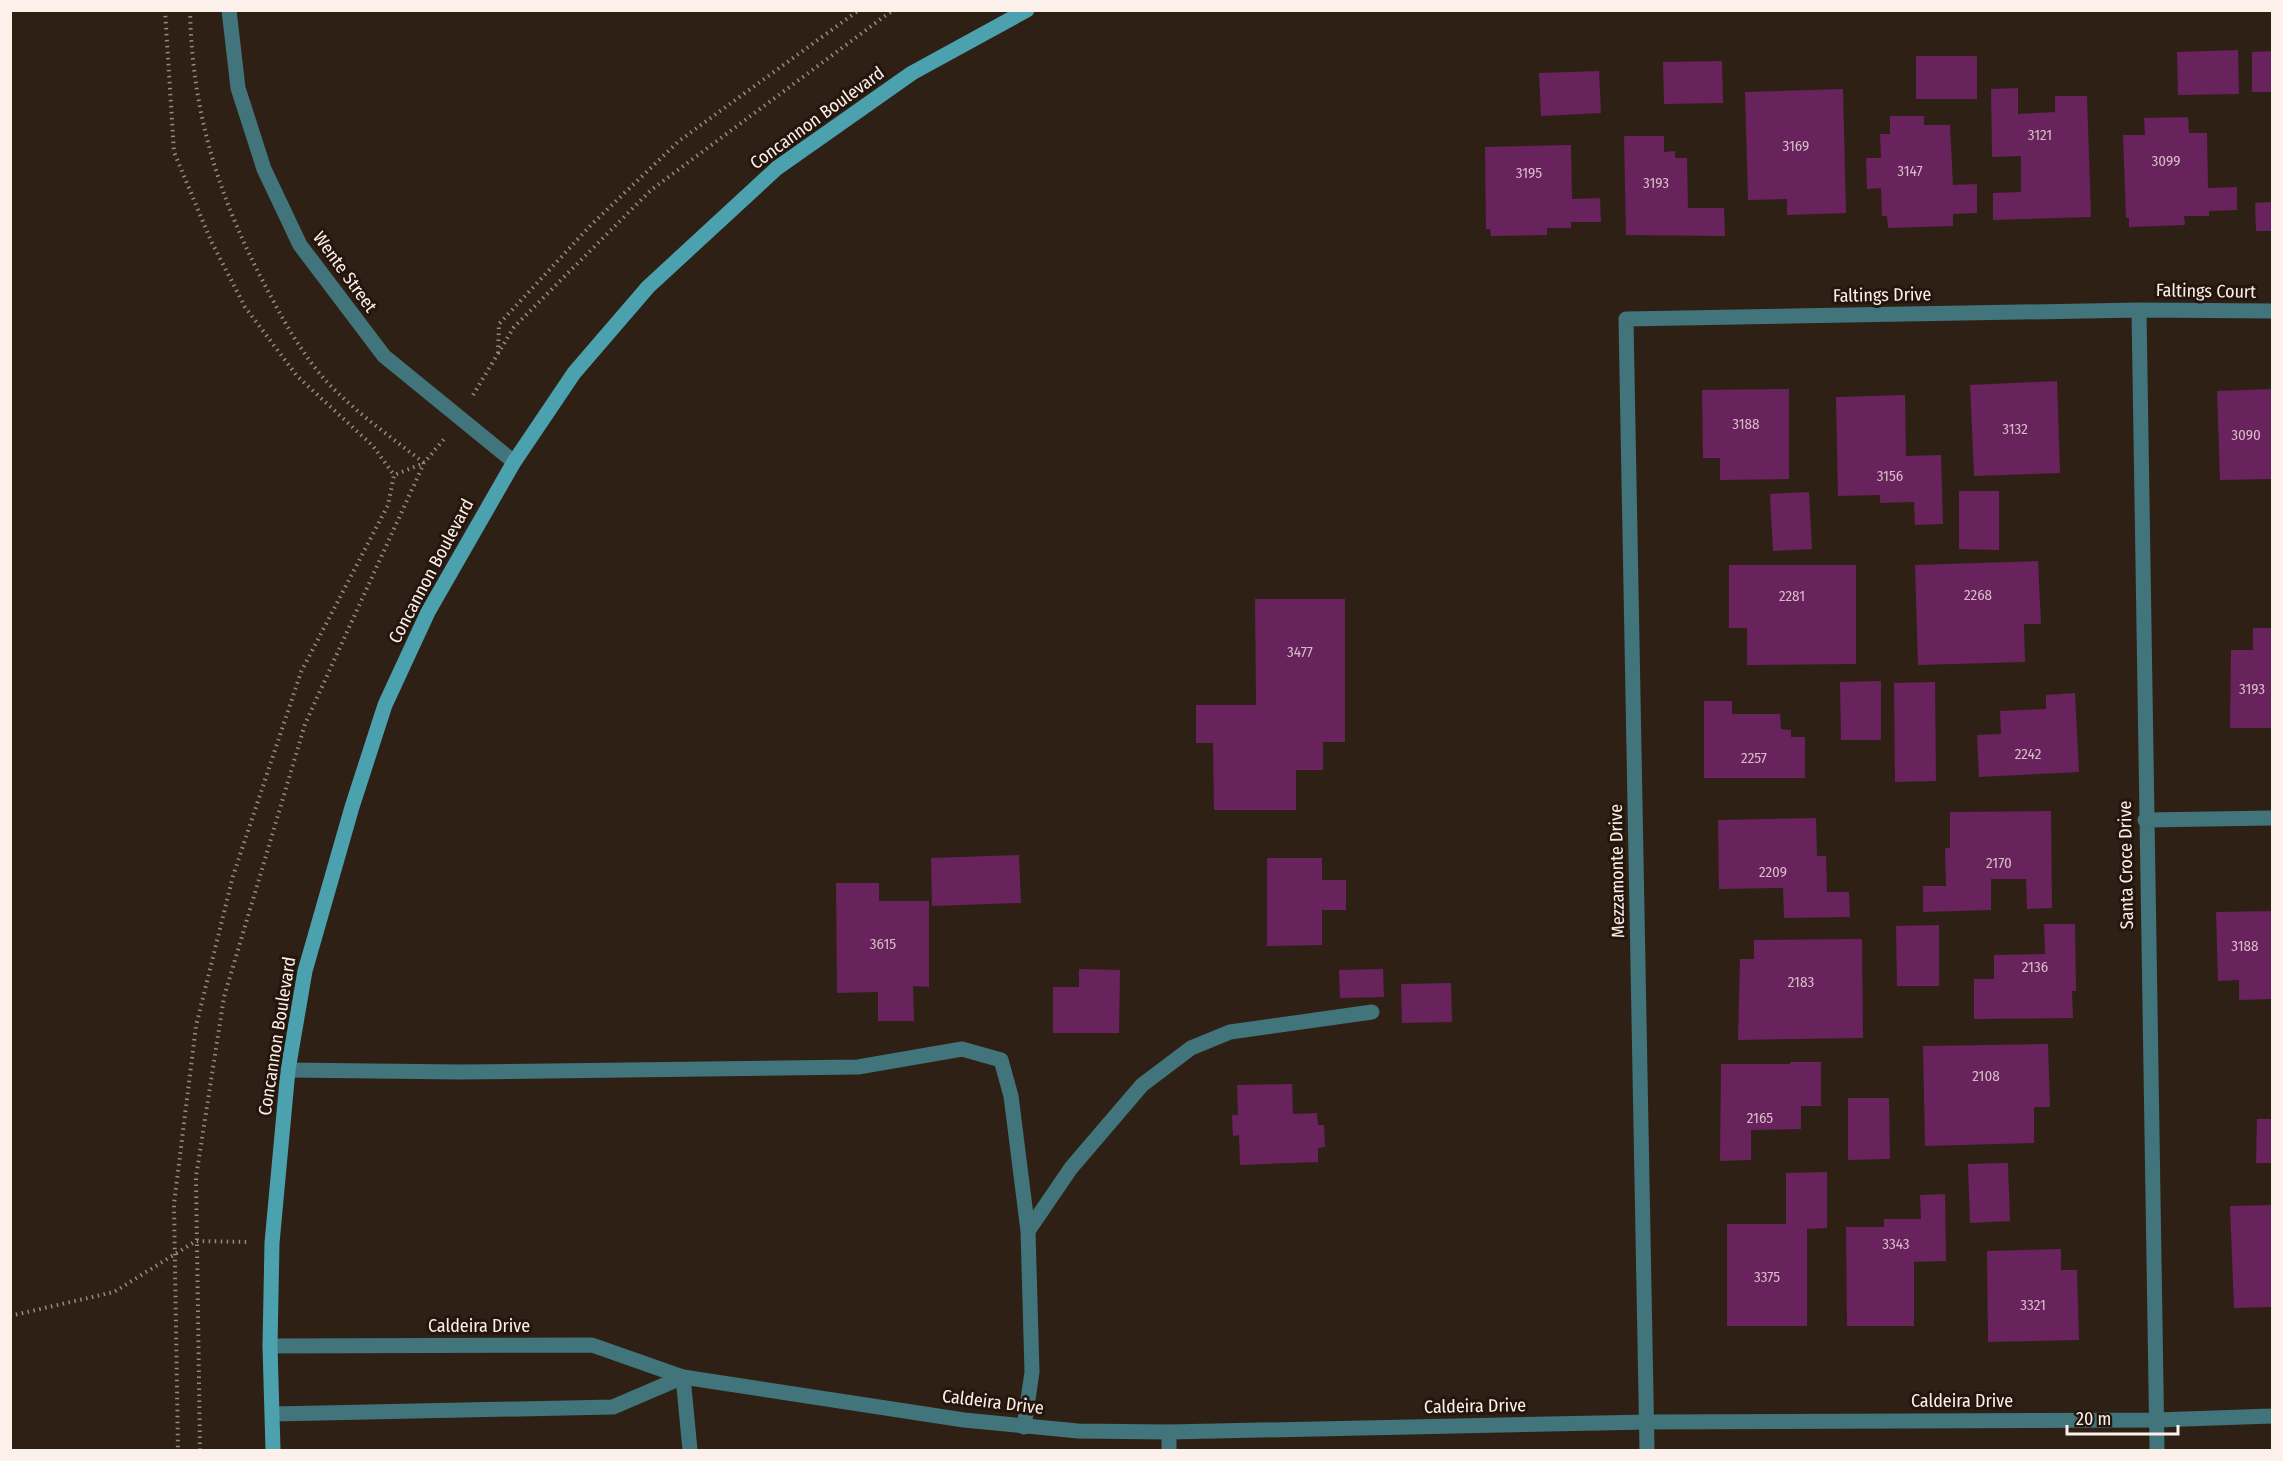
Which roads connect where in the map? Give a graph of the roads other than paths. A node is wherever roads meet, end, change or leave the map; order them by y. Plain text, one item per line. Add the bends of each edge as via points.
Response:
1 (229, 10) edge
2 (1027, 10) edge
3 (2139, 310) junction
4 (2272, 311) edge
5 (1626, 319) joint
6 (514, 462) junction
7 (2272, 818) edge
8 (2145, 820) junction
9 (1372, 1012) dead end
10 (288, 1070) junction
11 (1028, 1231) junction
12 (270, 1346) junction
13 (682, 1377) junction
14 (273, 1414) junction
15 (2272, 1416) edge
16 (2157, 1420) junction
17 (1648, 1422) junction
18 (1024, 1426) junction
19 (1169, 1432) junction
20 (273, 1450) edge
21 (690, 1450) edge
22 (1169, 1450) edge
23 (1647, 1450) edge
24 (2157, 1450) edge

1 - 6 street, Wente Street via 238,88 264,169 300,246 384,356
2 - 6 main road, Concannon Boulevard via 912,73 777,168 648,287 574,373
3 - 4 street, Faltings Court
3 - 5 street, Faltings Drive
3 - 8 street, Santa Croce Drive
5 - 17 street, Mezzamonte Drive
6 - 10 main road, Concannon Boulevard via 428,612 385,705 305,971
7 - 8 street
8 - 16 street, Santa Croce Drive
9 - 11 street via 1230,1032 1191,1048 1142,1085 1071,1168
10 - 11 street via 858,1067 962,1049 1001,1060 1011,1096
10 - 12 main road, Concannon Boulevard via 272,1243
11 - 18 street via 1032,1372
12 - 13 street, Caldeira Drive via 592,1345
12 - 14 main road, Concannon Boulevard
13 - 14 street via 613,1407
13 - 18 street, Caldeira Drive
13 - 21 street
14 - 20 main road, Concannon Boulevard
15 - 16 street, Caldeira Drive
16 - 17 street, Caldeira Drive
16 - 24 street, Santa Croce Drive
17 - 19 street, Caldeira Drive
17 - 23 street, Mezzamonte Drive
18 - 19 street, Caldeira Drive
19 - 22 street

